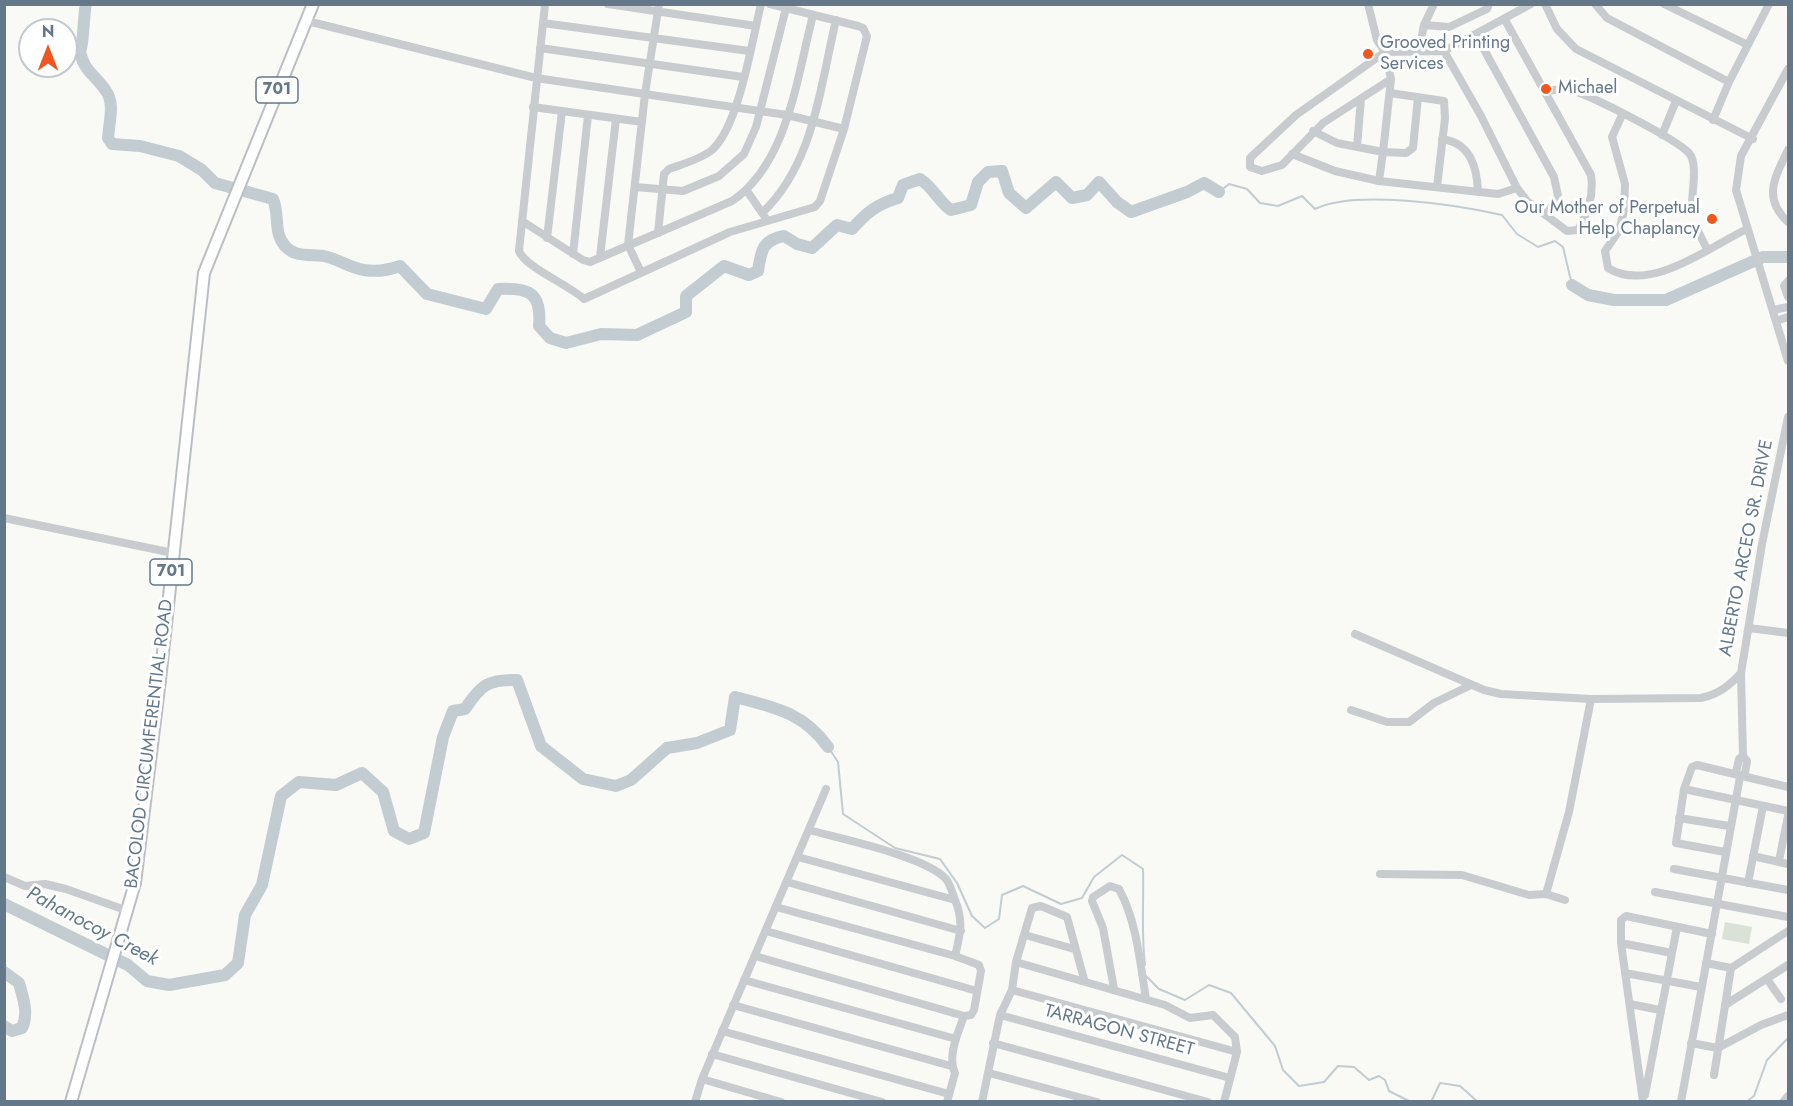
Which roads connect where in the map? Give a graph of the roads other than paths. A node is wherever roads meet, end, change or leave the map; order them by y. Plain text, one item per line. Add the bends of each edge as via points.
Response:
1 (313, 4) edge
2 (545, 4) edge
3 (608, 4) edge
4 (761, 4) edge
5 (770, 4) edge
6 (1368, 4) edge
7 (1434, 4) edge
8 (1489, 4) edge
9 (1531, 4) edge
10 (1545, 4) edge
11 (1595, 4) edge
12 (1664, 4) edge
13 (1769, 4) edge
14 (658, 8) edge
15 (786, 8) junction
16 (813, 15) junction
17 (836, 20) junction
18 (1505, 20) junction
19 (307, 21) junction
20 (543, 23) junction
21 (1424, 25) junction
22 (756, 26) junction
23 (1476, 35) junction
24 (654, 37) junction
25 (1748, 45) junction
26 (540, 48) junction
27 (1419, 50) junction
28 (749, 51) junction
29 (1444, 51) junction
30 (1385, 52) junction
31 (650, 64) junction
32 (1788, 69) edge
33 (743, 77) junction
34 (536, 78) junction
35 (1391, 80) junction
36 (1729, 82) junction
37 (1547, 91) junction
38 (1390, 93) junction
39 (645, 94) junction
40 (1418, 96) junction
41 (1361, 99) junction
42 (1676, 101) junction
43 (533, 107) junction
44 (736, 107) junction
45 (562, 111) junction
46 (760, 111) junction
47 (588, 115) junction
48 (786, 115) junction
49 (1622, 115) junction
50 (616, 119) junction
51 (812, 120) junction
52 (1713, 120) junction
53 (642, 122) junction
54 (844, 129) junction
55 (1313, 131) junction
56 (1662, 135) junction
57 (1753, 139) junction
58 (1442, 140) junction
59 (1357, 147) junction
60 (1788, 150) edge
61 (1383, 152) junction
62 (1292, 154) junction
63 (1379, 182) junction
64 (634, 187) junction
65 (1437, 187) junction
66 (1517, 188) junction
67 (661, 190) junction
68 (747, 191) junction
69 (1478, 192) junction
70 (1692, 204) dead end
71 (762, 213) junction
72 (1546, 215) junction
73 (1788, 220) edge
74 (522, 221) junction
75 (769, 222) junction
76 (1747, 229) junction
77 (1698, 231) dead end
78 (658, 233) junction
79 (547, 238) junction
80 (628, 245) junction
81 (1707, 249) junction
82 (573, 254) junction
83 (600, 257) junction
84 (641, 272) junction
85 (1788, 281) edge
86 (1788, 297) edge
87 (1788, 307) edge
88 (1773, 310) junction
89 (1788, 317) edge
90 (1776, 321) junction
91 (1788, 361) edge
92 (1788, 417) edge
93 (4, 518) edge
94 (173, 553) junction
95 (1749, 628) junction
96 (1788, 633) edge
97 (1355, 634) dead end
98 (1741, 673) junction
99 (1471, 685) junction
100 (1591, 699) junction
101 (1351, 710) dead end
102 (1740, 777) junction
103 (1788, 787) edge
104 (826, 789) dead end
105 (1684, 789) junction
106 (1736, 800) junction
107 (1763, 806) junction
108 (1788, 811) edge
109 (1788, 816) edge
110 (1679, 818) junction
111 (1729, 826) junction
112 (809, 830) junction
113 (1725, 852) junction
114 (798, 856) junction
115 (1753, 856) junction
116 (1784, 862) edge
117 (1674, 870) dead end
118 (1380, 874) dead end
119 (4, 877) edge
120 (1720, 877) junction
121 (788, 882) junction
122 (1748, 883) junction
123 (1788, 890) edge
124 (1655, 892) dead end
125 (1546, 894) junction
126 (955, 900) junction
127 (1565, 900) dead end
128 (1716, 905) junction
129 (776, 908) junction
130 (128, 911) junction
131 (1788, 917) edge
132 (1677, 927) junction
133 (766, 931) junction
134 (961, 931) junction
135 (1788, 931) edge
136 (1712, 934) junction
137 (1025, 935) junction
138 (1621, 943) junction
139 (1074, 949) junction
140 (1672, 952) junction
141 (754, 956) junction
142 (955, 956) junction
143 (1016, 962) junction
144 (1706, 963) junction
145 (1731, 968) junction
146 (1788, 968) edge
147 (1625, 973) junction
148 (1084, 979) junction
149 (1767, 979) junction
150 (744, 980) junction
151 (1665, 980) junction
152 (1701, 987) junction
153 (1114, 989) junction
154 (1012, 990) junction
155 (977, 991) junction
156 (1146, 999) junction
157 (1781, 999) dead end
158 (1630, 1004) junction
159 (733, 1005) junction
160 (1725, 1005) junction
161 (1660, 1010) junction
162 (1000, 1015) junction
163 (1788, 1015) edge
164 (964, 1016) junction
165 (722, 1031) junction
166 (956, 1040) junction
167 (993, 1043) junction
168 (1691, 1043) junction
169 (1718, 1048) junction
170 (1237, 1052) junction
171 (712, 1054) junction
172 (951, 1066) junction
173 (989, 1073) junction
174 (1714, 1075) dead end
175 (1230, 1078) junction
176 (702, 1079) junction
177 (1788, 1096) edge
178 (948, 1098) edge
179 (70, 1101) edge
180 (695, 1101) edge
181 (781, 1101) edge
182 (882, 1101) edge
183 (982, 1101) edge
184 (1096, 1101) edge
185 (1208, 1101) edge
186 (1224, 1101) edge
187 (1681, 1101) edge
188 (1783, 1101) edge

1 - 19 main road, BACOLOD CIRCUMFERENTIAL ROAD / 701
2 - 20 street
3 - 14 street
4 - 22 street
5 - 15 street
6 - 30 street via 1377,40
7 - 21 street
8 - 21 street via 1456,25
9 - 18 street
10 - 42 street via 1557,29 1576,49
11 - 36 street via 1606,18
12 - 25 street
13 - 25 street
14 - 22 street
14 - 24 street
15 - 16 street
15 - 46 street
16 - 17 street
16 - 48 street
17 - 51 street
17 - 54 street via 863,28 867,36
18 - 23 street
18 - 37 street
19 - 34 street
19 - 94 main road, BACOLOD CIRCUMFERENTIAL ROAD / 701 via 204,273
20 - 24 street
20 - 26 street
21 - 27 street
22 - 28 street
23 - 29 street
23 - 72 street via 1554,177 1558,196
24 - 28 street
24 - 31 street
25 - 36 street
26 - 31 street
26 - 34 street
27 - 29 street
27 - 30 street
28 - 33 street
29 - 66 street
30 - 35 street
30 - 62 street via 1296,116 1268,139 1248,164 1256,171 1270,170 1282,165
31 - 33 street
31 - 39 street
32 - 57 street
33 - 44 street
34 - 39 street
34 - 43 street
35 - 38 street
35 - 41 street
36 - 52 street
37 - 49 street via 1572,90
37 - 72 street via 1591,175 1593,189 1589,210 1578,230 1567,231
38 - 40 street
38 - 61 street
39 - 44 street
39 - 53 street
40 - 58 street via 1444,101
40 - 61 street via 1411,152
41 - 55 street
41 - 59 street
42 - 52 street
42 - 56 street
43 - 45 street
43 - 74 street
44 - 46 street
44 - 67 street via 715,146 669,169
45 - 47 street
45 - 79 street
46 - 48 street
46 - 67 street via 750,144 734,166 692,188
47 - 50 street
47 - 82 street
48 - 51 street
48 - 68 street via 771,160
49 - 56 street
49 - 81 street via 1612,136 1625,184 1624,211 1618,231 1605,251 1605,261 1611,270 1655,275
50 - 53 street
50 - 83 street
51 - 54 street
51 - 71 street via 792,177
52 - 57 street
53 - 64 street
54 - 75 street via 818,204
55 - 59 street via 1337,143
55 - 62 street
56 - 70 street via 1689,153
57 - 76 street via 1741,156 1736,190
58 - 65 street
58 - 69 street via 1467,150 1474,164
59 - 61 street
60 - 73 street via 1773,182 1776,204
61 - 63 street
62 - 63 street via 1335,171
63 - 65 street
64 - 67 street
64 - 80 street
65 - 69 street
66 - 69 street via 1498,194
66 - 72 street
67 - 78 street
68 - 71 street
68 - 78 street
71 - 75 street
74 - 79 street
74 - 84 street via 521,255 584,299
75 - 84 street via 730,232
76 - 81 street
76 - 88 street
77 - 81 street
78 - 80 street
79 - 82 street
80 - 83 street
80 - 84 street
82 - 83 street via 587,262
85 - 86 street via 1784,286
87 - 88 street
88 - 90 street
89 - 90 street
90 - 91 street
92 - 95 street, ALBERTO ARCEO SR. DRIVE
93 - 94 street
94 - 130 main road, BACOLOD CIRCUMFERENTIAL ROAD / 701 via 135,882
95 - 96 street
95 - 98 street, ALBERTO ARCEO SR. DRIVE
97 - 99 street
98 - 100 street via 1713,696
98 - 102 street, ALBERTO ARCEO SR. DRIVE via 1743,756 1736,772
99 - 100 street via 1501,694
99 - 101 street via 1434,703 1409,722 1388,722
100 - 125 street via 1569,812
102 - 103 street
102 - 105 street via 1697,765 1689,771
102 - 106 street, ALBERTO ARCEO SR. DRIVE
104 - 112 street
105 - 106 street
105 - 110 street
106 - 107 street
106 - 111 street, ALBERTO ARCEO SR. DRIVE
107 - 108 street
107 - 115 street
109 - 116 street
110 - 111 street
110 - 113 street via 1676,843
111 - 113 street, ALBERTO ARCEO SR. DRIVE
112 - 114 street
112 - 126 street via 935,871 947,880
113 - 120 street, ALBERTO ARCEO SR. DRIVE
114 - 121 street
114 - 126 street
115 - 116 street
115 - 122 street
117 - 120 street
118 - 125 street via 1462,875 1529,896
119 - 130 street via 26,886 45,884 66,889
120 - 122 street
120 - 128 street, ALBERTO ARCEO SR. DRIVE
121 - 129 street
121 - 134 street
122 - 123 street
124 - 128 street
125 - 127 street
126 - 134 street via 962,915
128 - 131 street
128 - 136 street, ALBERTO ARCEO SR. DRIVE
129 - 133 street
129 - 142 street
130 - 179 main road, BACOLOD CIRCUMFERENTIAL ROAD / 701
132 - 136 street
132 - 138 street via 1626,916 1619,925
132 - 140 street
133 - 141 street
133 - 155 street
134 - 142 street
135 - 145 street
136 - 144 street, ALBERTO ARCEO SR. DRIVE
137 - 139 street
137 - 139 street via 1032,908 1041,906 1067,917
137 - 143 street
138 - 140 street
138 - 147 street
139 - 148 street
140 - 151 street
141 - 150 street
141 - 164 street
142 - 155 street via 979,965
143 - 148 street
143 - 154 street
144 - 145 street
144 - 152 street, ALBERTO ARCEO SR. DRIVE
145 - 160 street
146 - 149 street
147 - 151 street
147 - 158 street
148 - 153 street
149 - 157 street
149 - 160 street
150 - 159 street
150 - 166 street
151 - 152 street
151 - 161 street
152 - 168 street, ALBERTO ARCEO SR. DRIVE
153 - 156 street
153 - 156 street via 1103,928 1092,901 1110,886 1119,889 1124,897 1134,928
154 - 162 street
154 - 170 street
155 - 164 street via 974,1010
156 - 170 street via 1190,1018 1214,1015 1235,1037
158 - 161 street
158 - 161 street via 1643,1101
159 - 165 street
159 - 172 street
160 - 169 street
162 - 167 street
162 - 175 street, TARRAGON STREET
163 - 169 street
164 - 166 street
165 - 171 street
165 - 178 street
166 - 172 street
167 - 173 street
167 - 185 street
168 - 169 street
168 - 187 street, ALBERTO ARCEO SR. DRIVE
169 - 174 street
170 - 175 street
171 - 176 street
171 - 182 street
172 - 178 street via 955,1073
173 - 183 street
173 - 184 street
175 - 186 street
176 - 180 street
176 - 181 street
177 - 188 street

